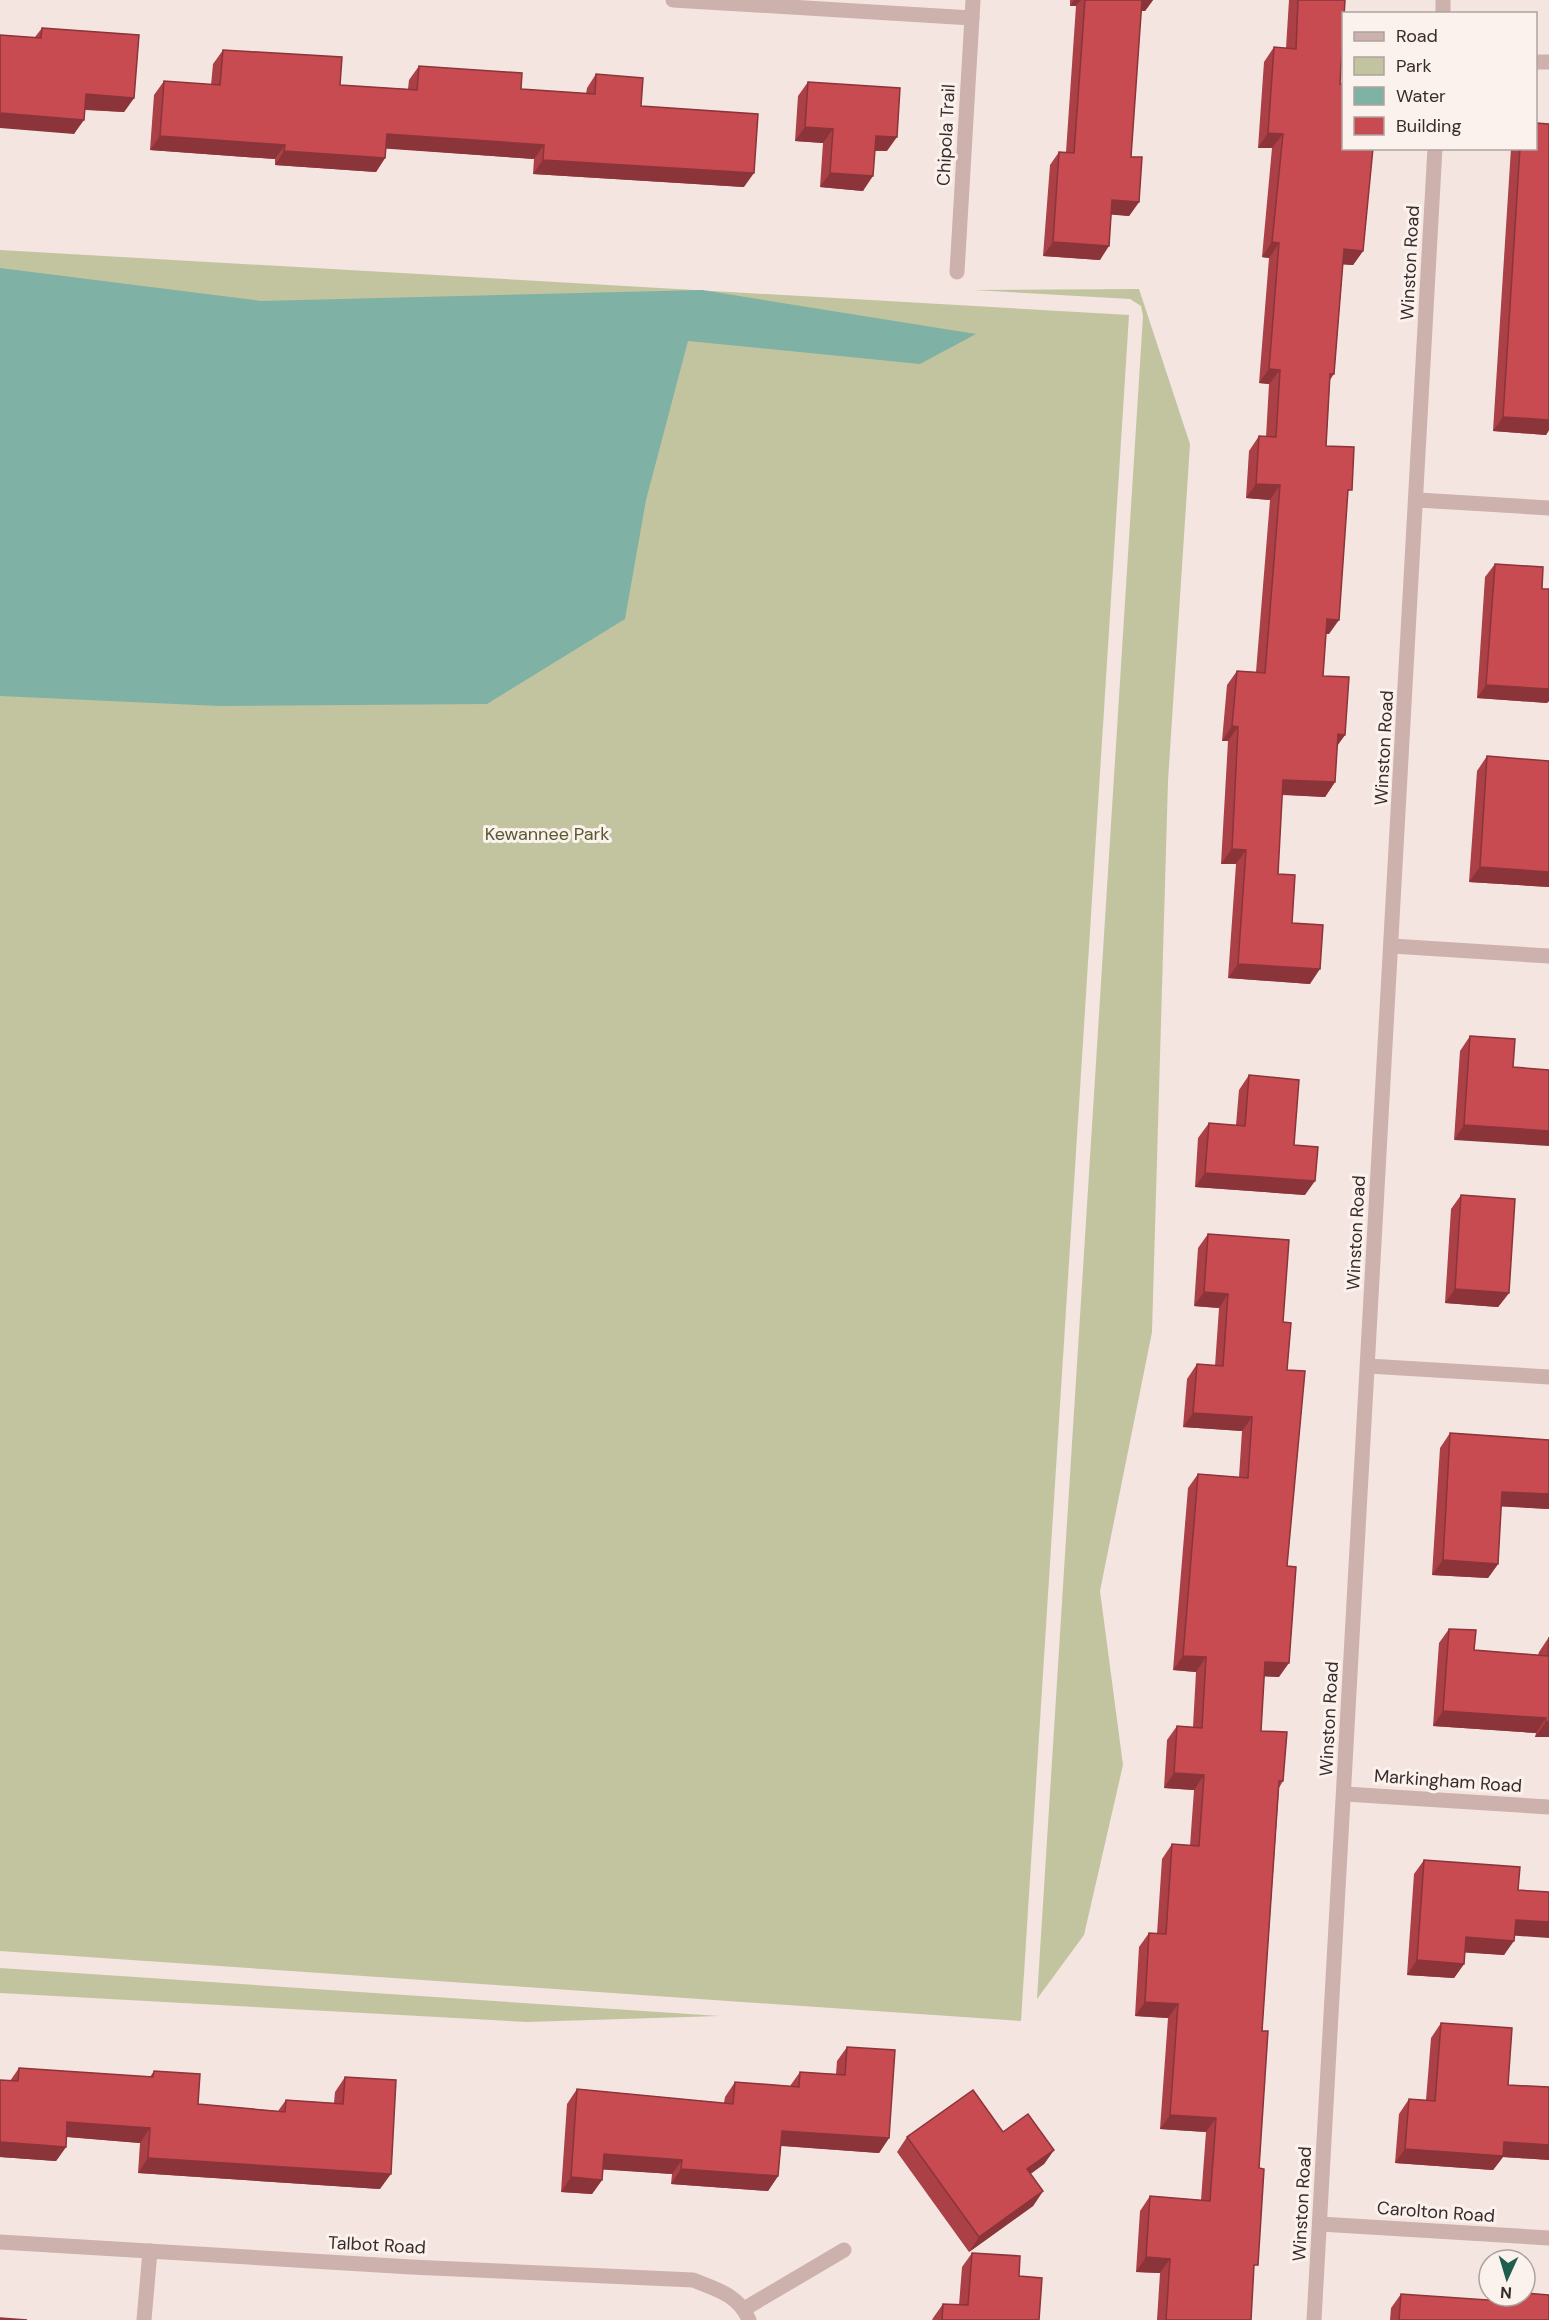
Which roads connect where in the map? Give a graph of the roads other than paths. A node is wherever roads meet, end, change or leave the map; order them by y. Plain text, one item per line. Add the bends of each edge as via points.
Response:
1 (673, 0) edge
2 (973, 0) edge
3 (972, 18) junction
4 (1435, 150) edge
5 (957, 272) dead end
6 (1418, 500) junction
7 (1549, 508) edge
8 (1392, 946) junction
9 (1549, 956) edge
10 (1368, 1366) junction
11 (1549, 1377) edge
12 (1345, 1794) junction
13 (1549, 1807) edge
14 (1320, 2224) junction
15 (1549, 2238) edge
16 (0, 2242) edge
17 (844, 2250) dead end
18 (150, 2251) junction
19 (746, 2314) edge
20 (144, 2320) edge
21 (1314, 2320) edge

1 - 3 street
2 - 3 street, Chipola Trail
3 - 5 street, Chipola Trail
4 - 6 street, Winston Road
6 - 7 street
6 - 8 street, Winston Road
8 - 9 street
8 - 10 street, Winston Road
10 - 11 street
10 - 12 street, Winston Road
12 - 13 street, Markingham Road
12 - 14 street, Winston Road
14 - 15 street, Carolton Road
14 - 21 street, Winston Road
16 - 18 street, Talbot Road
17 - 19 street
18 - 19 street, Talbot Road via 693,2280 727,2292
18 - 20 street

